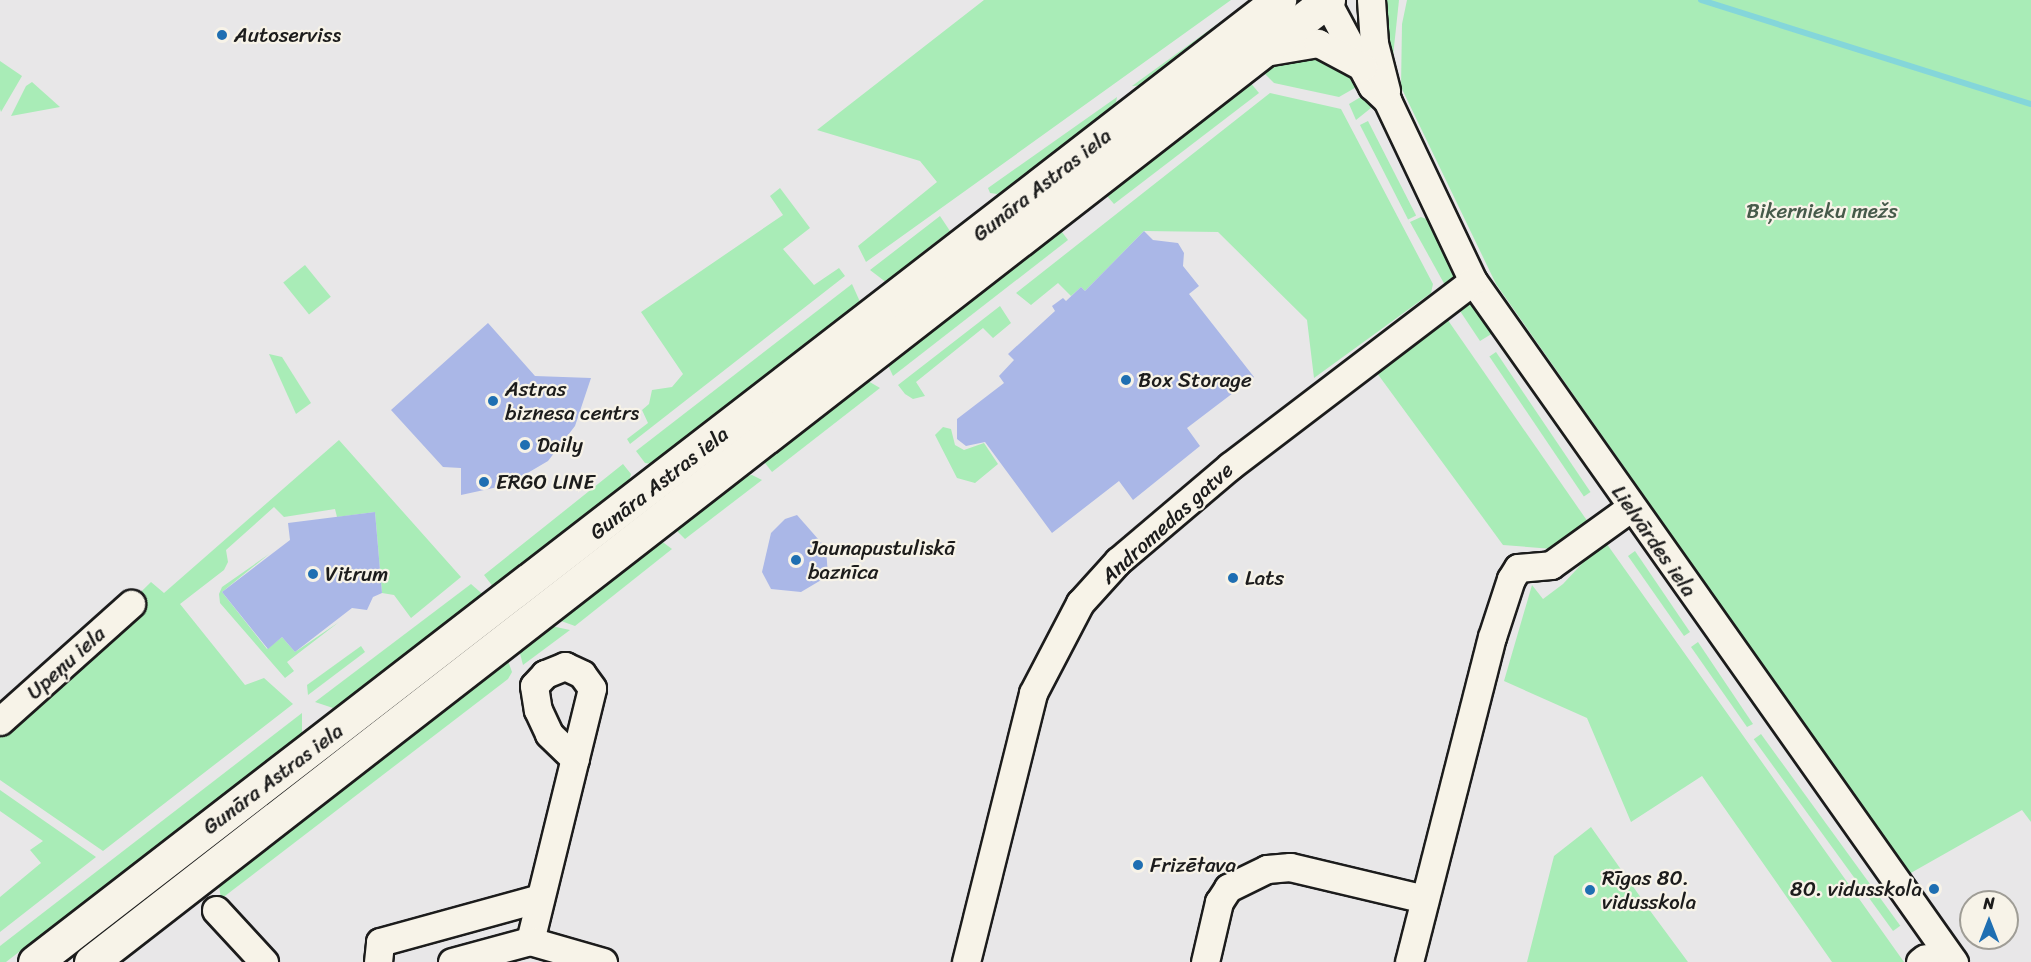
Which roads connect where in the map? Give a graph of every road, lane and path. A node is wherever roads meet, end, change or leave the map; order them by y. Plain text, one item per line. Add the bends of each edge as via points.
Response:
1 (1279, 0) edge
2 (1334, 0) edge
3 (1371, 0) edge
4 (1264, 52) junction
5 (1368, 55) junction
6 (1169, 106) junction
7 (1473, 280) junction
8 (1630, 508) junction
9 (131, 604) dead end
10 (0, 721) edge
11 (575, 759) dead end
12 (168, 858) junction
13 (190, 883) junction
14 (540, 898) junction
15 (1424, 898) junction
16 (216, 910) dead end
17 (482, 914) junction
18 (530, 941) junction
19 (484, 953) junction
20 (35, 962) edge
21 (91, 962) edge
22 (264, 962) edge
23 (378, 962) edge
24 (452, 962) edge
25 (603, 962) edge
26 (966, 962) edge
27 (1205, 962) edge
28 (1409, 962) edge
29 (1954, 962) edge

1 - 6 main road, Gunāra Astras iela
2 - 4 main road, Gunāra Astras iela
2 - 5 street, Lielvārdes iela
3 - 5 street
4 - 5 street, Gunāra Astras iela via 1318,43
4 - 6 main road, Gunāra Astras iela
5 - 7 street, Lielvārdes iela
6 - 12 main road, Gunāra Astras iela
6 - 13 main road, Gunāra Astras iela
7 - 8 street, Lielvārdes iela
7 - 26 street, Andromedas gatve via 1230,466 1118,561 1080,603 1033,693
8 - 15 street via 1551,565 1518,568 1511,579
8 - 29 street, Lielvārdes iela
9 - 10 street, Upeņu iela
11 - 14 street
12 - 13 main road
12 - 20 main road, Gunāra Astras iela
13 - 21 main road, Gunāra Astras iela
14 - 17 street
14 - 18 street
15 - 27 street via 1290,867 1267,869 1228,888 1219,902
15 - 28 street
16 - 22 street
17 - 19 street
17 - 23 street via 380,942
18 - 19 street
18 - 25 street
19 - 24 street

